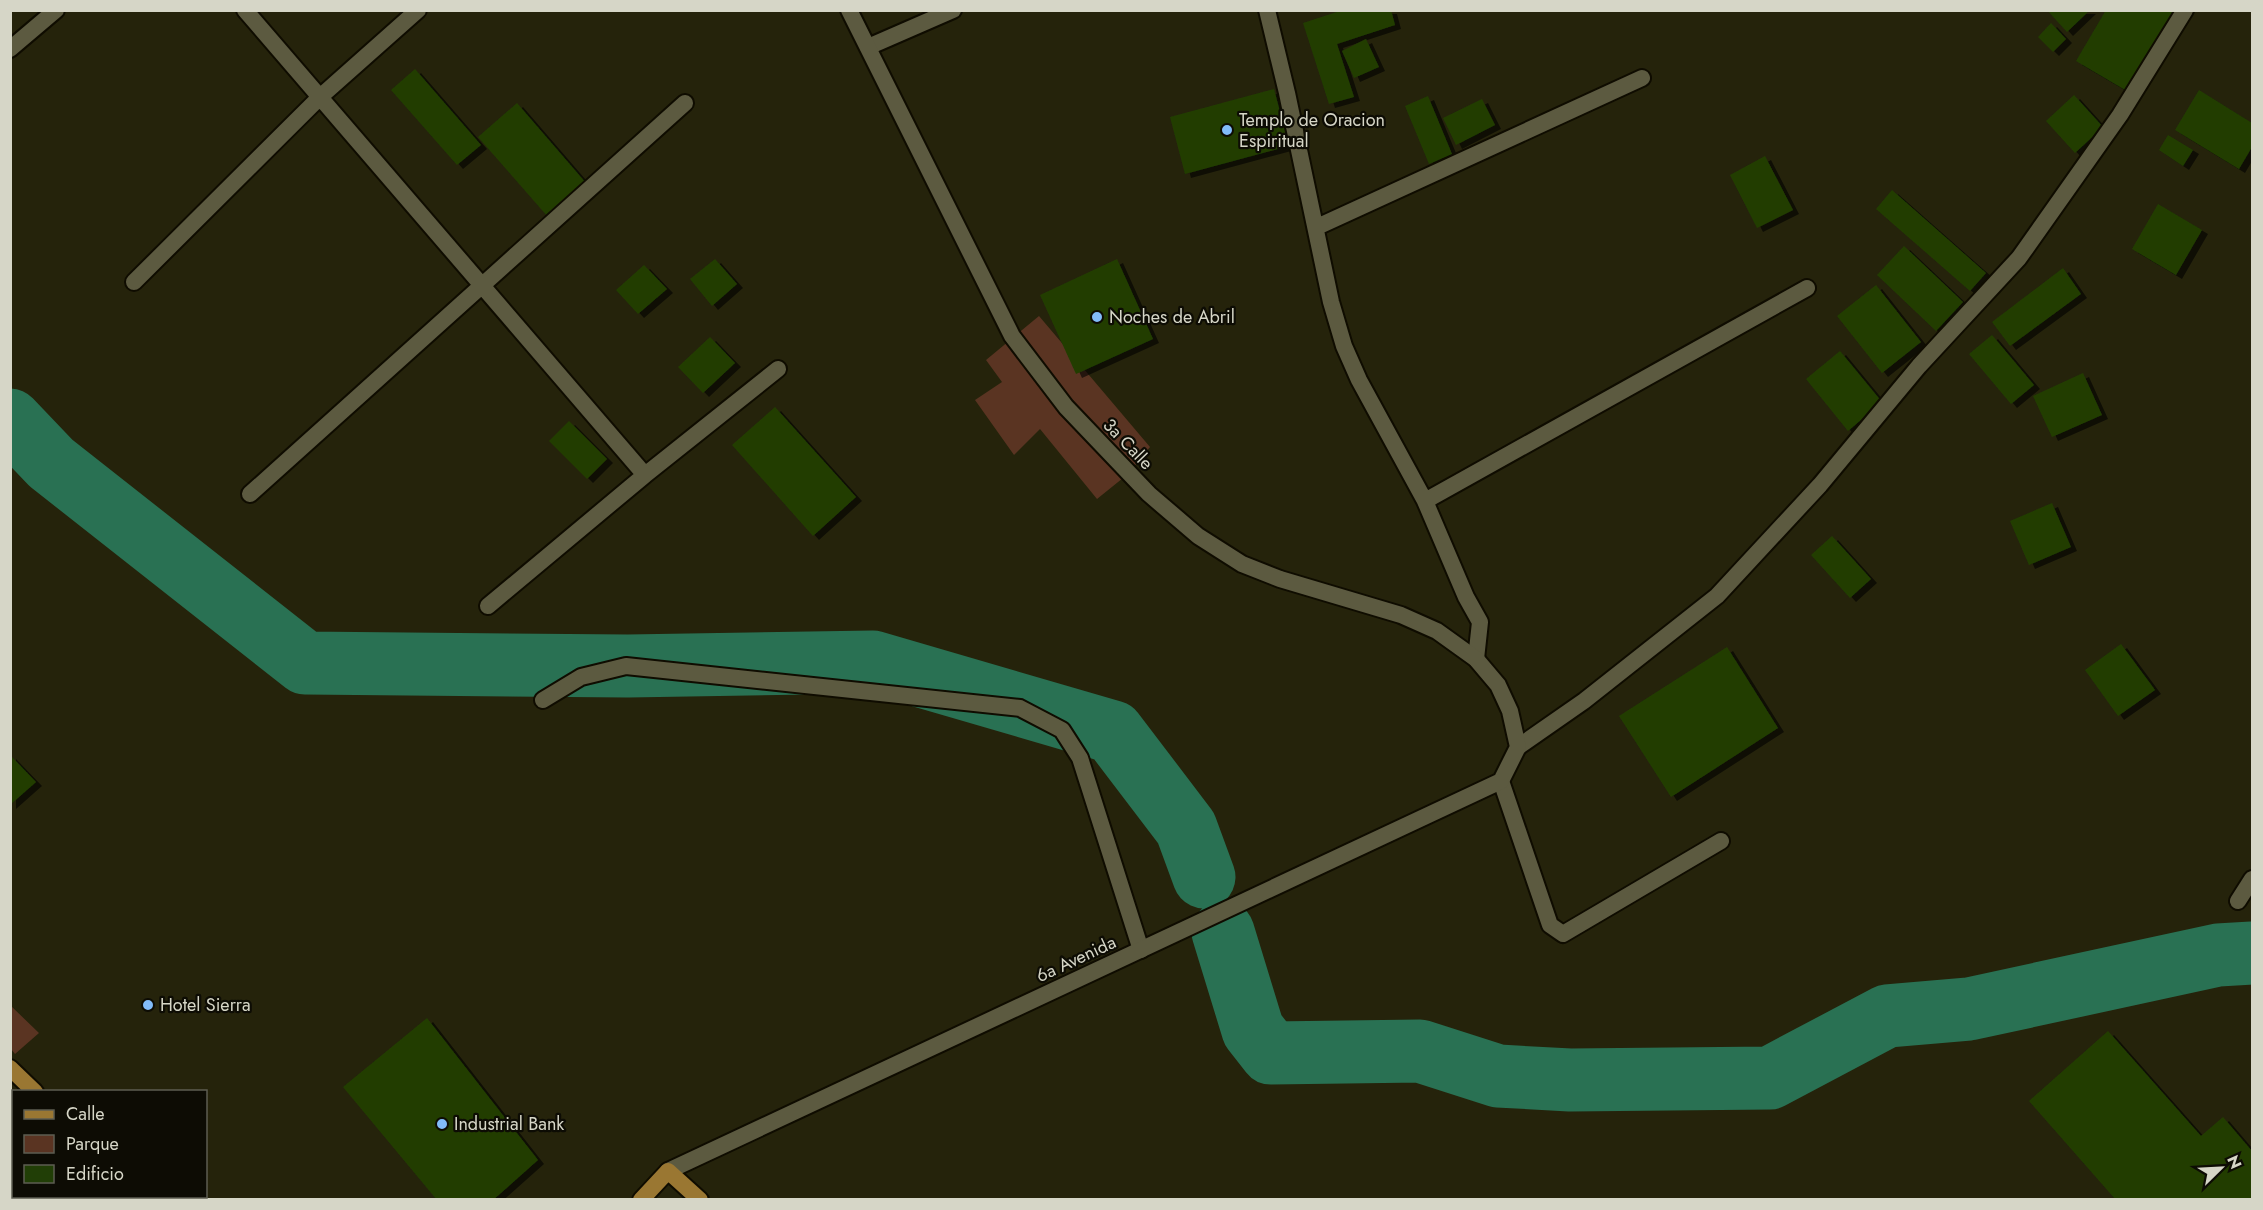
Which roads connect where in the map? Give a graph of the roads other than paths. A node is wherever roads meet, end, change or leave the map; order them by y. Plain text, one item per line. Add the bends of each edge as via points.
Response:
1 (56, 10) edge
2 (245, 10) edge
3 (417, 10) edge
4 (849, 10) edge
5 (953, 10) edge
6 (1267, 10) edge
7 (2185, 10) edge
8 (868, 47) junction
9 (10, 49) edge
10 (1642, 78) dead end
11 (320, 98) junction
12 (685, 103) dead end
13 (1317, 227) junction
14 (134, 282) dead end
15 (482, 286) junction
16 (1807, 288) dead end
17 (778, 369) dead end
18 (645, 475) junction
19 (250, 494) dead end
20 (1425, 501) junction
21 (488, 606) dead end
22 (1476, 659) junction
23 (543, 700) dead end
24 (1518, 747) junction
25 (1501, 781) junction
26 (1721, 841) dead end
27 (2253, 879) edge
28 (2238, 901) dead end
29 (1141, 950) junction
30 (10, 1068) edge
31 (33, 1090) edge
32 (668, 1171) junction
33 (641, 1200) edge
34 (700, 1200) edge

1 - 9 street
2 - 11 street
3 - 11 street
4 - 8 street, 3a Calle
5 - 8 street
6 - 13 street
7 - 24 street via 2120,116 2019,258 1919,366 1820,485 1717,596 1584,701
8 - 22 street, 3a Calle via 1012,336 1066,407 1149,494 1198,536 1242,564 1401,615 1437,631
10 - 13 street
11 - 14 street
11 - 15 street
12 - 15 street
13 - 20 street via 1344,346
15 - 18 street
15 - 19 street
16 - 20 street
17 - 18 street
18 - 21 street
20 - 22 street via 1480,622
22 - 24 street, 3a Calle via 1498,685 1510,711
23 - 29 street via 582,677 626,666 1020,708 1062,730 1080,758
24 - 25 street
25 - 26 street via 1550,925 1563,934
25 - 29 street, 6a Avenida
27 - 28 street
29 - 32 street, 6a Avenida
30 - 31 main road
32 - 33 main road, 6a Avenida
32 - 34 main road

